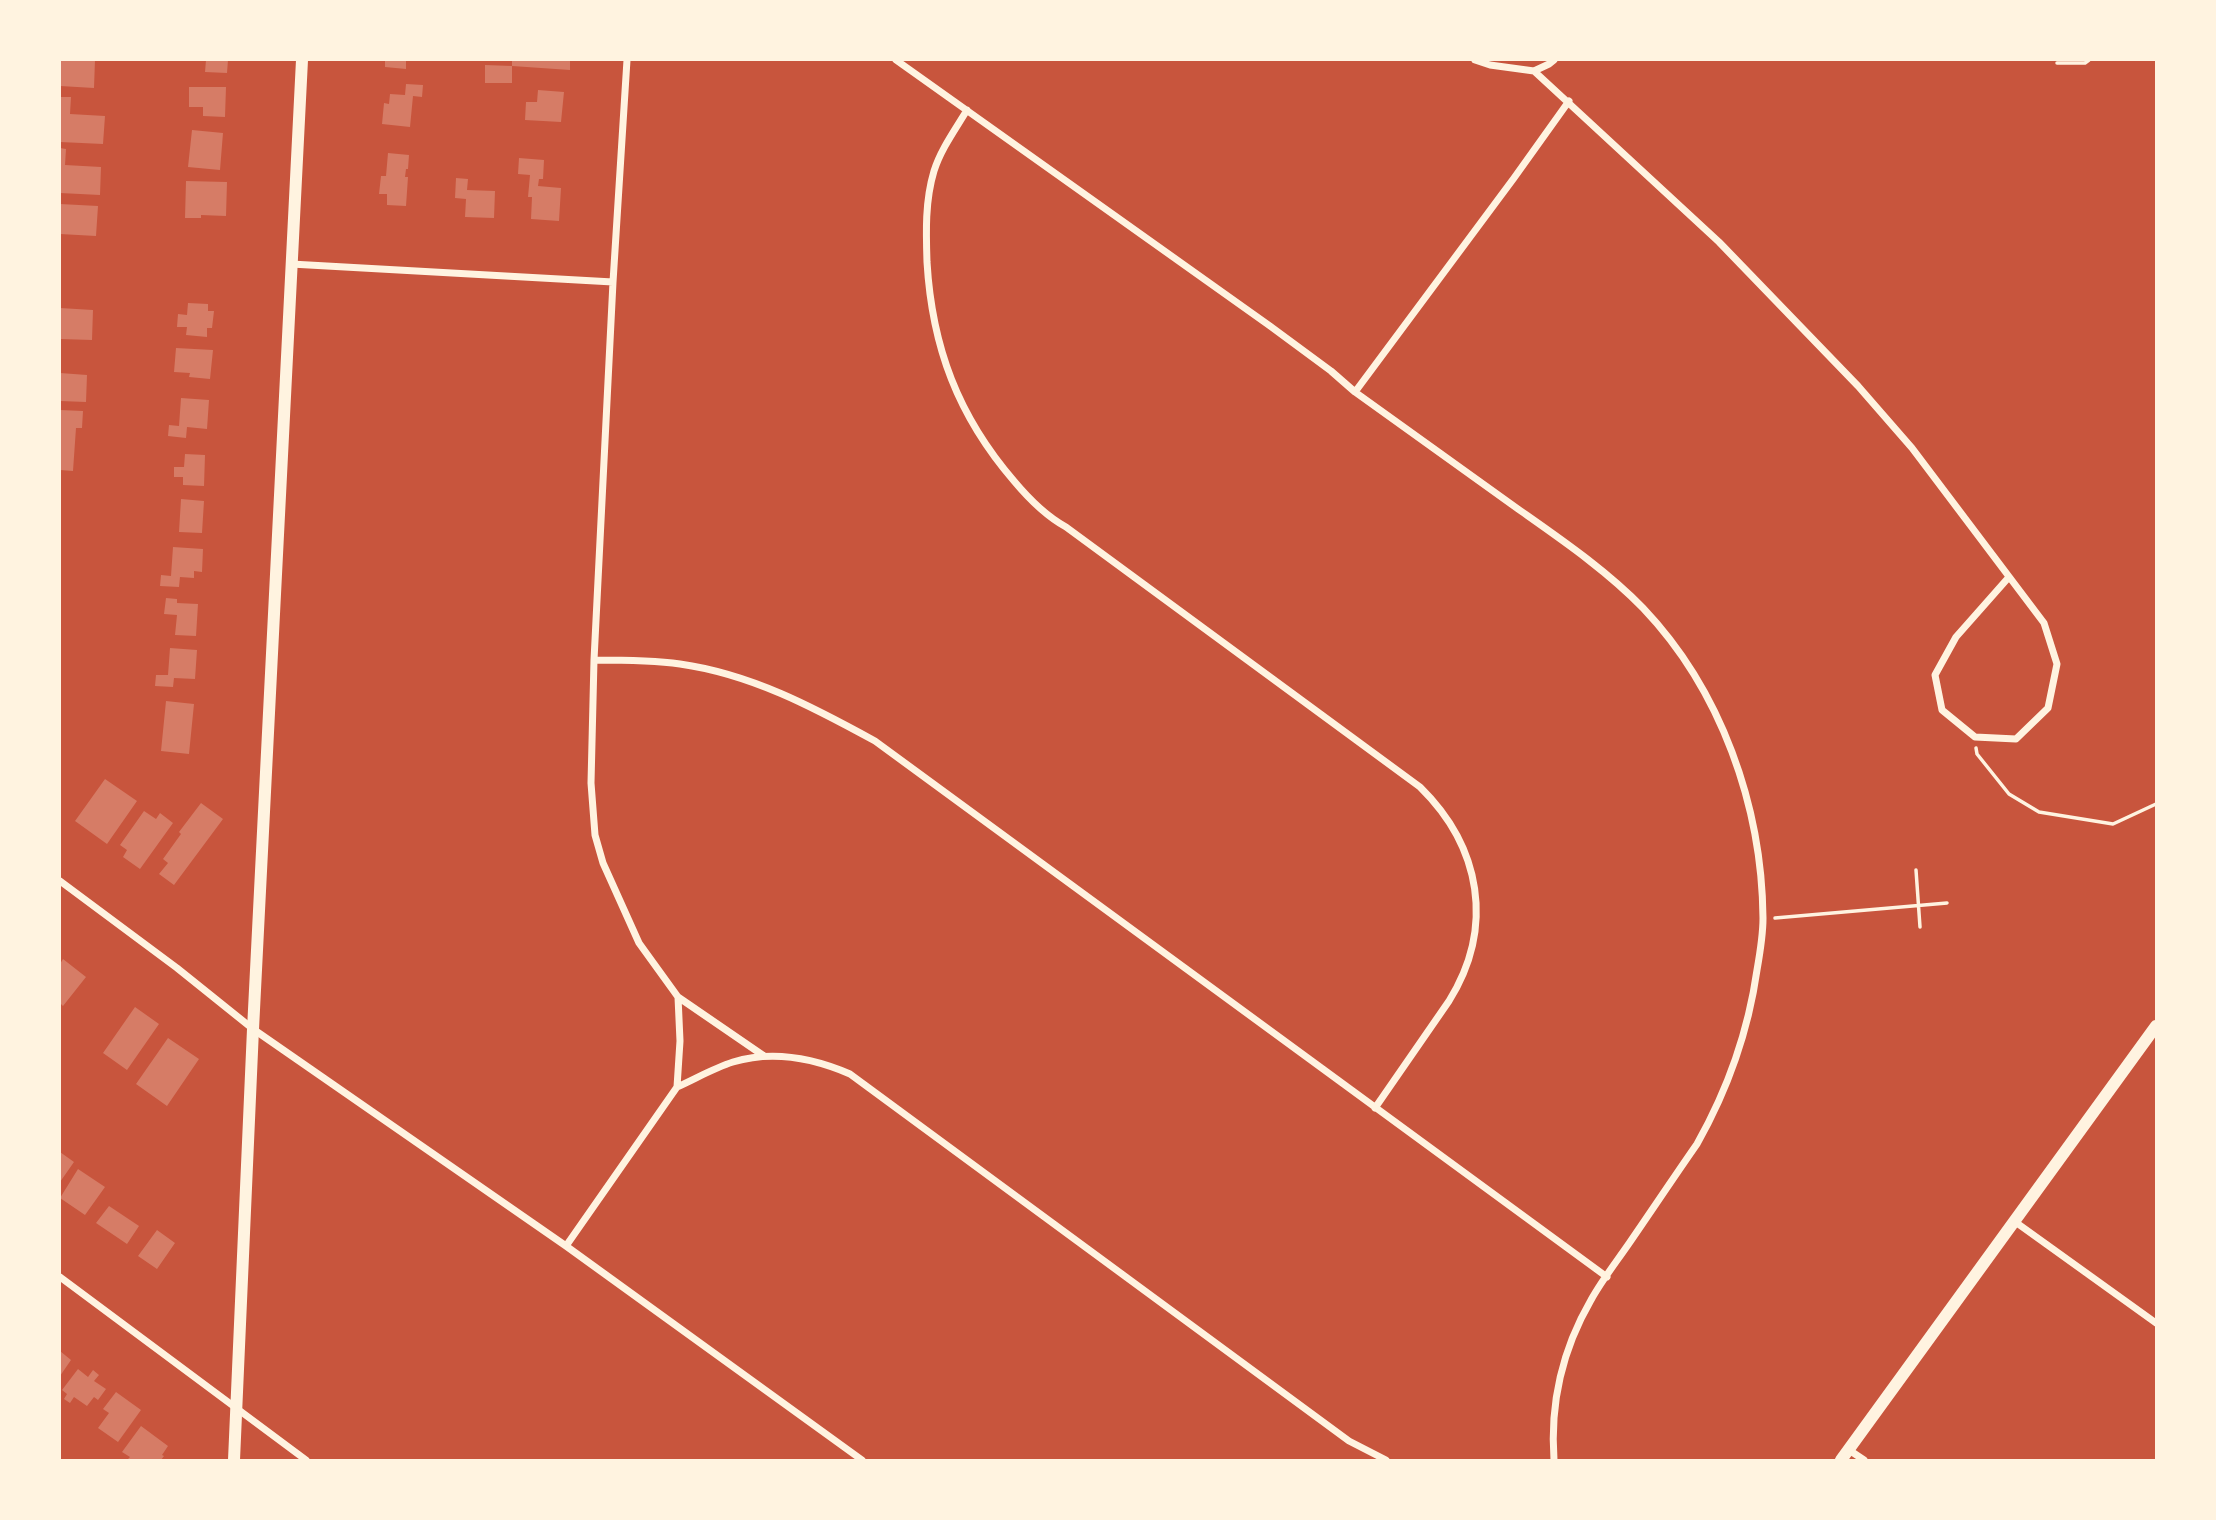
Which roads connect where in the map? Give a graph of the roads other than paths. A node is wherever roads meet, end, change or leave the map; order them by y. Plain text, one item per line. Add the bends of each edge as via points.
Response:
1 (302, 60) edge
2 (627, 60) edge
3 (896, 60) edge
4 (1475, 60) edge
5 (1554, 60) edge
6 (1534, 71) junction
7 (1569, 102) junction
8 (967, 110) junction
9 (291, 264) junction
10 (613, 282) junction
11 (1355, 392) junction
12 (2009, 577) junction
13 (594, 660) junction
14 (60, 881) edge
15 (678, 997) junction
16 (2157, 1026) edge
17 (253, 1030) junction
18 (764, 1056) junction
19 (677, 1087) junction
20 (1375, 1108) junction
21 (2014, 1221) junction
22 (566, 1246) junction
23 (60, 1277) edge
24 (1607, 1277) junction
25 (2157, 1323) edge
26 (237, 1411) junction
27 (1845, 1455) edge
28 (234, 1461) edge
29 (306, 1461) edge
30 (862, 1461) edge
31 (1386, 1461) edge
32 (1554, 1461) edge
33 (1864, 1461) edge

1 - 9 street
2 - 10 street
3 - 8 street
4 - 6 street
5 - 6 street
6 - 7 street
7 - 11 street
7 - 12 street via 1719,243 1858,386 1912,448
8 - 11 street
8 - 20 street via 934,171 926,234 937,337 948,374 973,427 999,464 1052,519 1420,787 1453,825 1466,851 1477,905 1469,961 1449,1002
9 - 10 street
9 - 17 street
10 - 13 street
11 - 24 street via 1599,567 1644,610 1700,685 1738,769 1759,860 1763,919 1742,1045 1697,1144
12 - 12 street via 2043,623 2057,664 2048,708 2016,739 1975,737 1942,710 1935,675 1956,637
13 - 15 street via 591,783 595,835 639,943
13 - 20 street via 641,660 720,672 811,705 875,741
14 - 17 street
15 - 18 street
15 - 19 street
16 - 21 street
17 - 22 street
17 - 26 street
18 - 19 street via 732,1062
18 - 31 street via 803,1058 850,1074 1349,1441
19 - 22 street
20 - 24 street
21 - 25 street
21 - 27 street
22 - 30 street
23 - 26 street
24 - 32 street via 1575,1330 1563,1363 1555,1398
26 - 28 street
26 - 29 street
27 - 33 street

